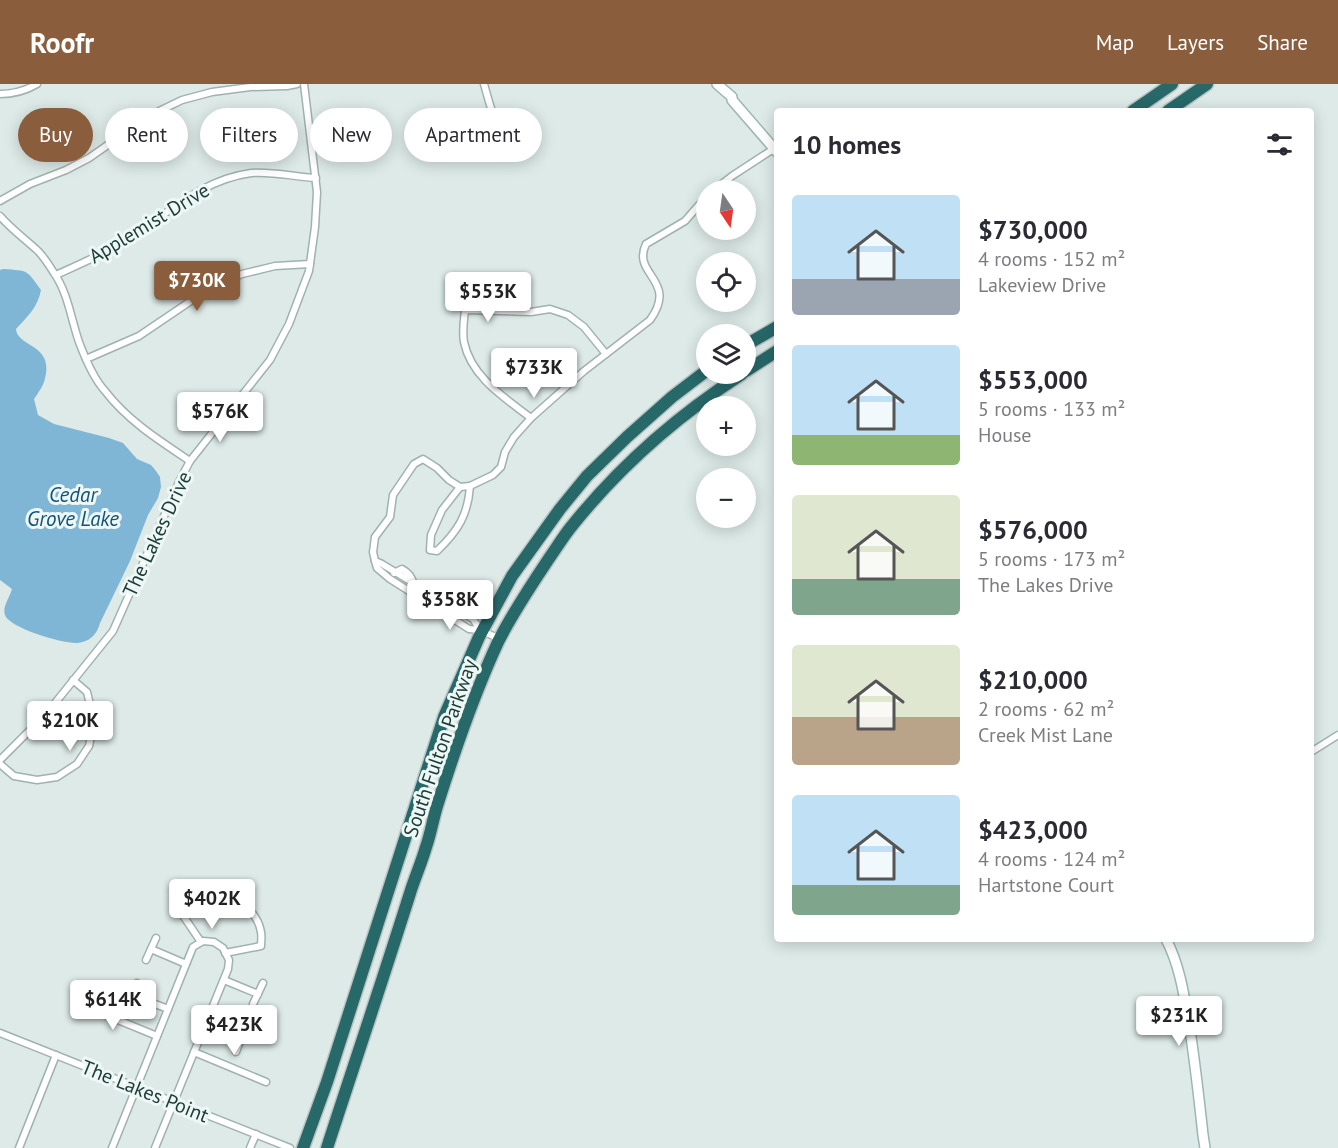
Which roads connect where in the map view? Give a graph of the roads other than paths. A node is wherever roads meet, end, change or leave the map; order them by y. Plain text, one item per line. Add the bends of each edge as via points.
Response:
1 (37, 84) edge
2 (297, 84) edge
3 (304, 84) edge
4 (484, 84) edge
5 (717, 84) edge
6 (1172, 84) edge
7 (1207, 84) edge
8 (0, 94) edge
9 (491, 108) edge
10 (1137, 108) edge
11 (1172, 108) edge
12 (774, 148) edge
13 (774, 151) edge
14 (316, 178) junction
15 (727, 180) edge
16 (0, 201) edge
17 (696, 208) edge
18 (0, 216) edge
19 (310, 264) junction
20 (56, 275) junction
21 (774, 329) edge
22 (756, 339) edge
23 (774, 353) edge
24 (606, 354) junction
25 (86, 359) junction
26 (756, 364) edge
27 (696, 379) edge
28 (727, 384) edge
29 (531, 418) junction
30 (190, 461) junction
31 (470, 486) junction
32 (460, 487) junction
33 (375, 561) junction
34 (395, 572) junction
35 (390, 579) junction
36 (434, 596) junction
37 (429, 603) junction
38 (481, 630) junction
39 (500, 639) junction
40 (73, 680) junction
41 (1338, 735) edge
42 (1314, 750) edge
43 (0, 762) edge
44 (156, 938) dead end
45 (201, 942) junction
46 (1167, 942) edge
47 (151, 949) junction
48 (225, 953) junction
49 (146, 960) dead end
50 (186, 964) junction
51 (224, 980) junction
52 (138, 983) dead end
53 (263, 983) dead end
54 (258, 994) junction
55 (132, 995) junction
56 (79, 1004) dead end
57 (253, 1004) dead end
58 (127, 1007) dead end
59 (168, 1009) junction
60 (205, 1025) junction
61 (245, 1028) dead end
62 (0, 1033) edge
63 (157, 1036) junction
64 (241, 1039) junction
65 (236, 1052) dead end
66 (194, 1053) junction
67 (56, 1055) junction
68 (266, 1082) dead end
69 (136, 1087) junction
70 (173, 1102) junction
71 (256, 1134) junction
72 (19, 1148) edge
73 (112, 1148) edge
74 (155, 1148) edge
75 (250, 1148) edge
76 (290, 1148) edge
77 (303, 1148) edge
78 (327, 1148) edge
79 (1205, 1148) edge

1 - 8 street
2 - 16 street via 212,92 182,100 151,115 89,158
3 - 14 street, The Lakes Drive
4 - 9 street
5 - 12 street
6 - 10 highway
7 - 11 highway
13 - 15 street
14 - 19 street, The Lakes Drive
14 - 20 street, Applemist Drive via 253,173 206,186 122,243
17 - 24 street via 685,221 646,244 645,267 661,295 657,311
18 - 20 street via 39,252
19 - 25 street via 275,266 242,274 210,288 139,336
19 - 30 street, The Lakes Drive via 289,324 270,360
20 - 25 street
21 - 22 highway
23 - 26 highway, South Fulton Parkway
24 - 29 street
24 - 29 street via 584,327 568,315 550,309 465,310 464,343 473,364 488,383
25 - 30 street via 104,390 125,413
27 - 38 highway, South Fulton Parkway via 587,476 512,576
28 - 39 highway, South Fulton Parkway via 631,460 569,530
29 - 31 street via 514,437 501,467
30 - 40 street, The Lakes Drive via 113,631
31 - 32 street
31 - 32 street via 464,517 452,538 437,550 430,550 431,535 442,510
32 - 33 street via 423,459 414,464 393,495 390,517 375,537
33 - 34 street
33 - 35 street
34 - 35 street
34 - 36 street via 407,572 414,584
35 - 37 street
36 - 37 street
36 - 38 street via 473,619
37 - 38 street via 469,629
38 - 39 street
38 - 77 highway, South Fulton Parkway via 444,717
39 - 78 highway, South Fulton Parkway via 437,804
40 - 43 street, The Lakes Drive
40 - 43 street via 87,692 94,721 89,746 77,764 57,777 37,780 14,776
41 - 42 street
44 - 47 street
45 - 48 street via 214,942
45 - 48 street via 182,914 203,898 220,894 236,899 257,922 262,933 261,946
45 - 50 street via 193,947
46 - 79 street via 1184,992
47 - 49 street
47 - 50 street
48 - 51 street via 229,960
50 - 59 street
51 - 54 street
51 - 60 street
52 - 55 street
53 - 54 street
54 - 57 street
55 - 58 street
55 - 59 street
56 - 63 street
59 - 63 street
60 - 64 street
60 - 66 street
61 - 64 street
62 - 67 street, The Lakes Point
63 - 69 street
64 - 65 street
66 - 68 street
66 - 70 street
67 - 69 street, The Lakes Point
67 - 72 street
69 - 70 street, The Lakes Point
69 - 73 street
70 - 71 street, The Lakes Point
70 - 74 street
71 - 75 street
71 - 76 street, The Lakes Point

